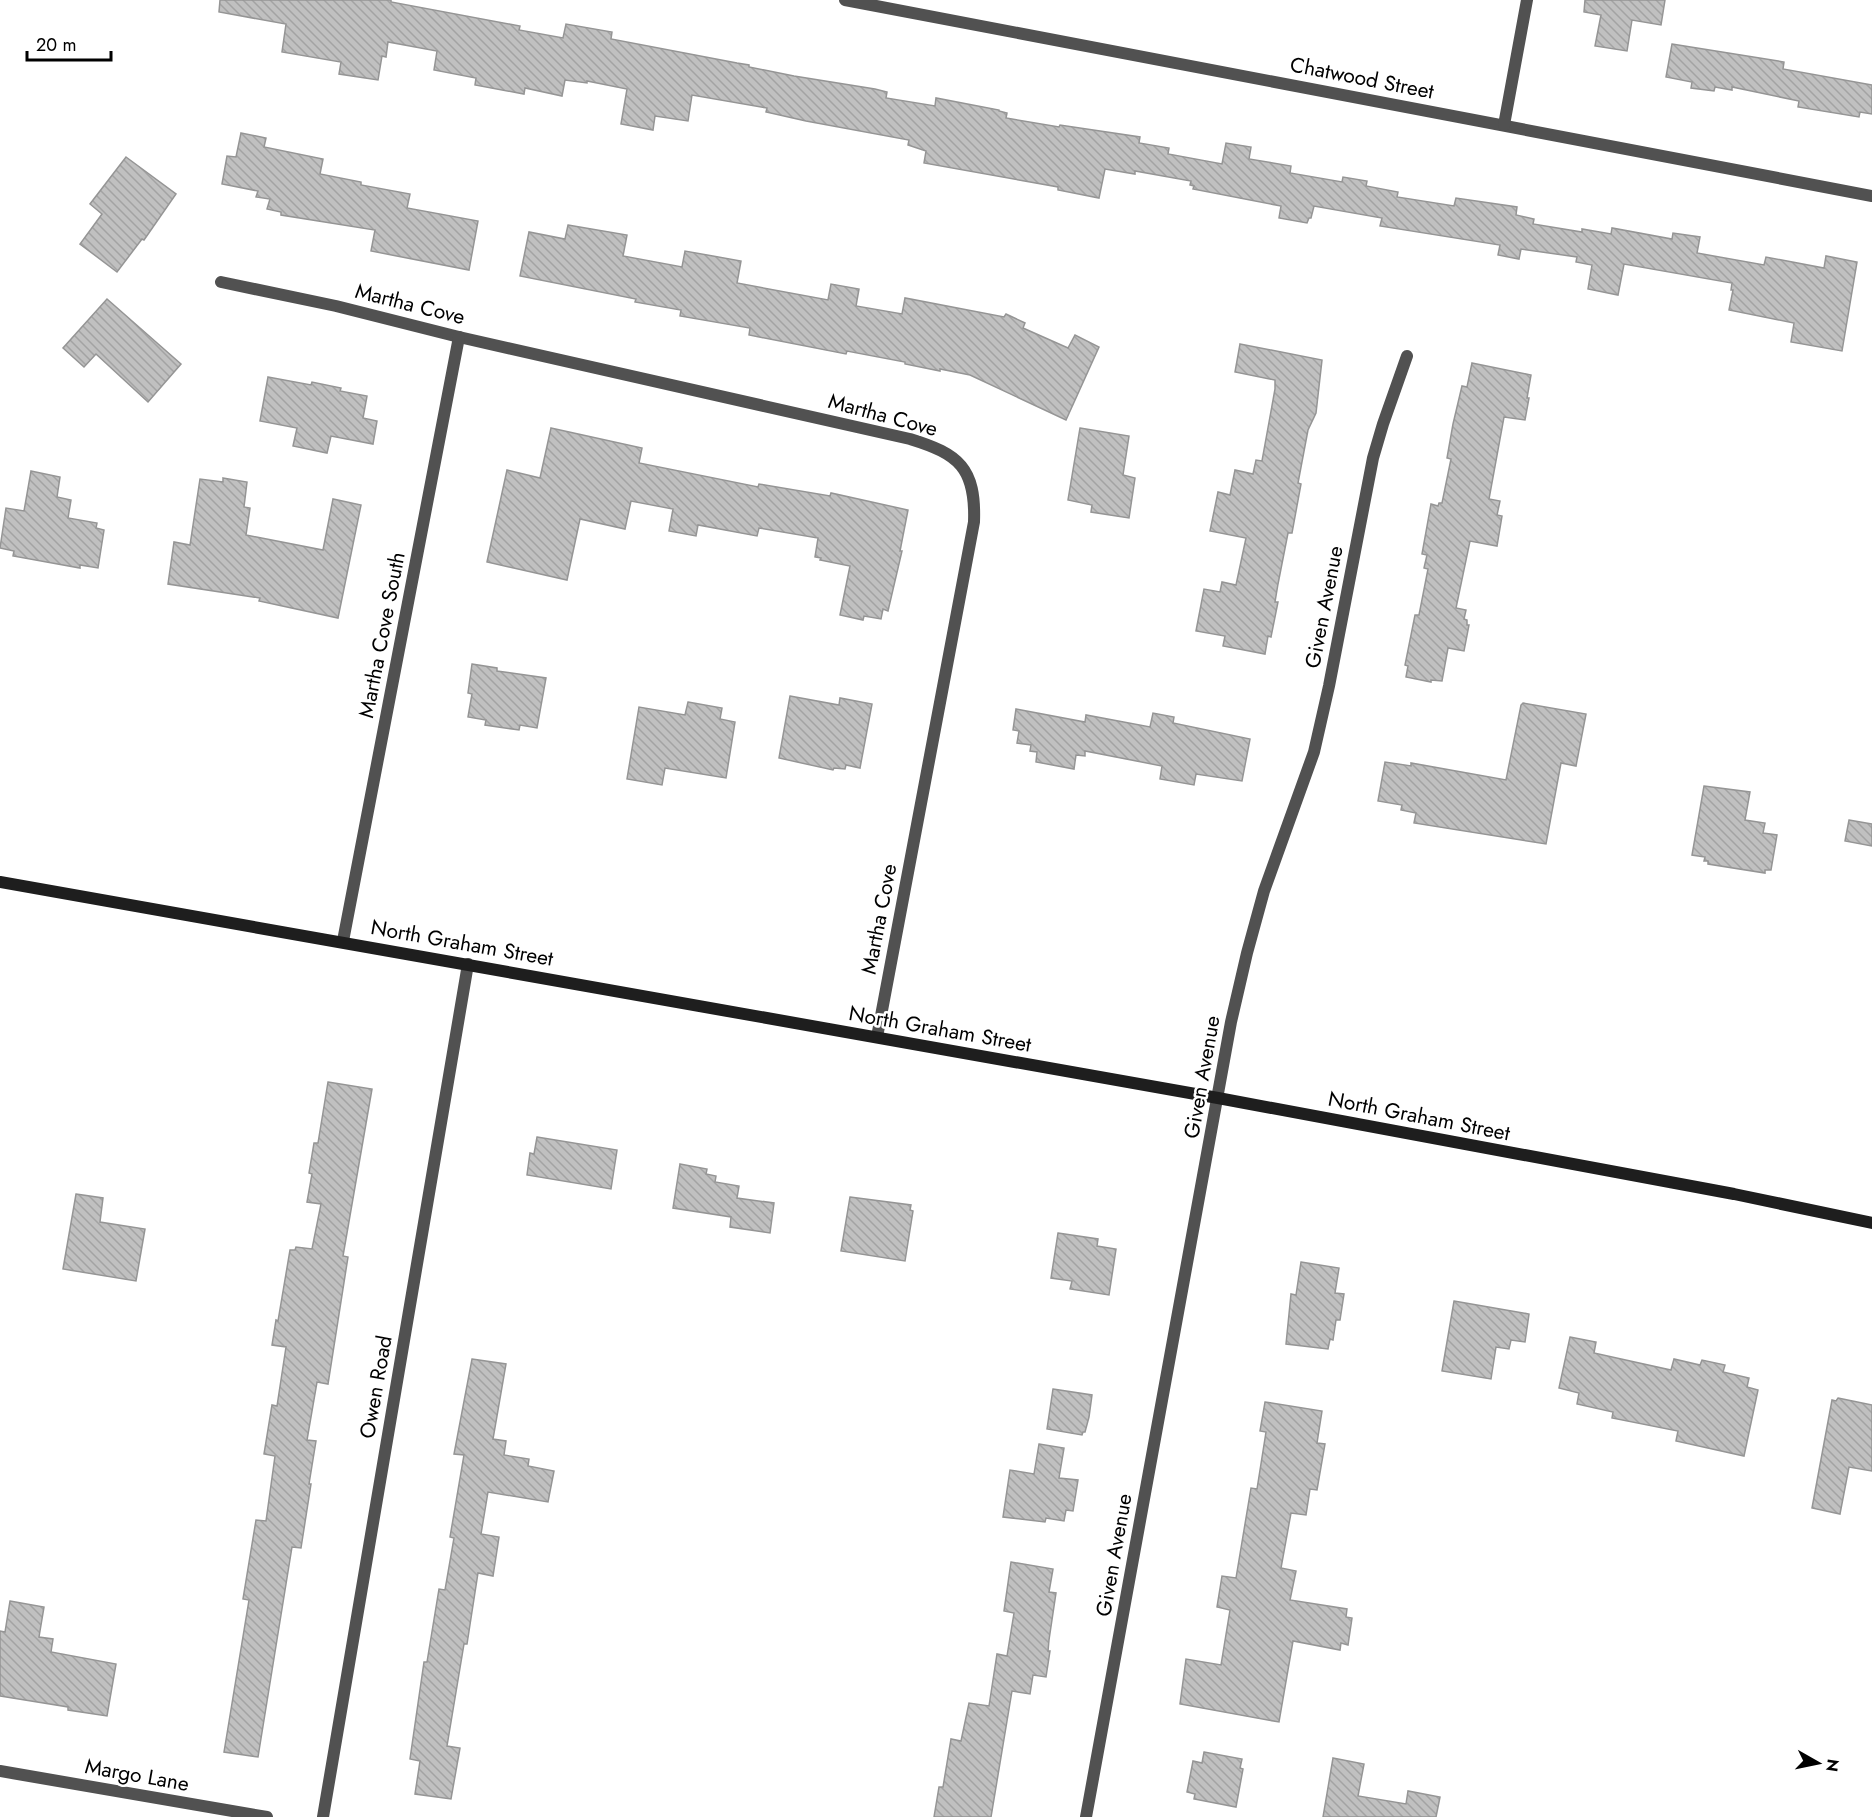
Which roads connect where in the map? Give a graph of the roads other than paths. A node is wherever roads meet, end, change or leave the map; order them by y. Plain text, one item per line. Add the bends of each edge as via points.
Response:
1 (845, 0) edge
2 (1527, 0) edge
3 (1504, 125) junction
4 (1872, 196) edge
5 (221, 282) dead end
6 (459, 337) junction
7 (1407, 356) dead end
8 (0, 882) edge
9 (343, 941) junction
10 (468, 963) junction
11 (877, 1037) junction
12 (1218, 1098) junction
13 (1872, 1223) edge
14 (0, 1771) edge
15 (267, 1817) edge
16 (324, 1817) edge
17 (1086, 1817) edge

1 - 3 street, Chatwood Street
2 - 3 street
3 - 4 street, Chatwood Street
5 - 6 street, Martha Cove
6 - 9 street, Martha Cove South
6 - 11 street, Martha Cove via 910,439 947,453 965,472 975,500 974,522
7 - 12 street, Given Avenue via 1373,458 1314,752 1264,891 1247,953
8 - 9 main road, North Graham Street
9 - 10 main road, North Graham Street
10 - 11 main road, North Graham Street
10 - 16 street, Owen Road
11 - 12 main road, North Graham Street
12 - 13 main road, North Graham Street
12 - 17 street, Given Avenue
14 - 15 street, Margo Lane

